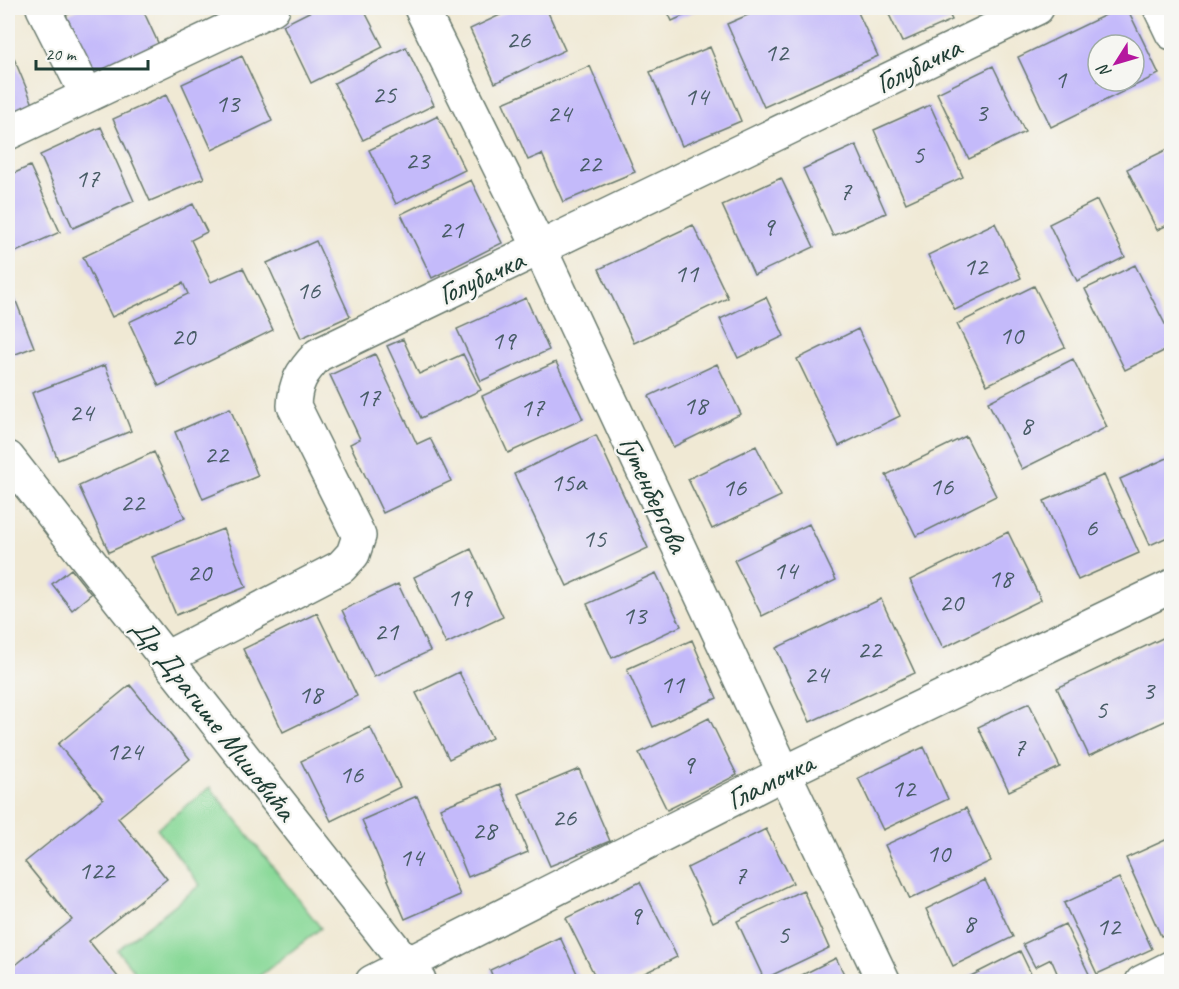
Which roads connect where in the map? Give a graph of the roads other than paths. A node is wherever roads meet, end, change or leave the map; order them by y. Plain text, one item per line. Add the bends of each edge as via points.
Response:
1 (43, 8) edge
2 (273, 8) edge
3 (421, 8) edge
4 (1037, 8) edge
5 (1160, 8) edge
6 (1172, 33) edge
7 (87, 95) junction
8 (8, 133) edge
9 (540, 249) junction
10 (8, 458) edge
11 (1172, 586) edge
12 (166, 658) junction
13 (784, 773) junction
14 (1172, 967) edge
15 (413, 973) edge
16 (372, 981) edge
17 (884, 981) edge
18 (1142, 981) edge

1 - 7 street
2 - 7 street
3 - 9 street, Гутенбергова
4 - 9 street, Голубачка
5 - 6 street
7 - 8 street
9 - 12 street, Голубачка via 318,355 303,371 295,390 294,406 359,536 353,554 341,567
9 - 13 street, Гутенбергова
10 - 12 street, Др Драгише Мишовића
11 - 13 street, Гламочка
12 - 15 street, Др Драгише Мишовића
13 - 15 street, Гламочка
13 - 17 street, Гутенбергова
14 - 18 street
15 - 16 street, Гламочка

